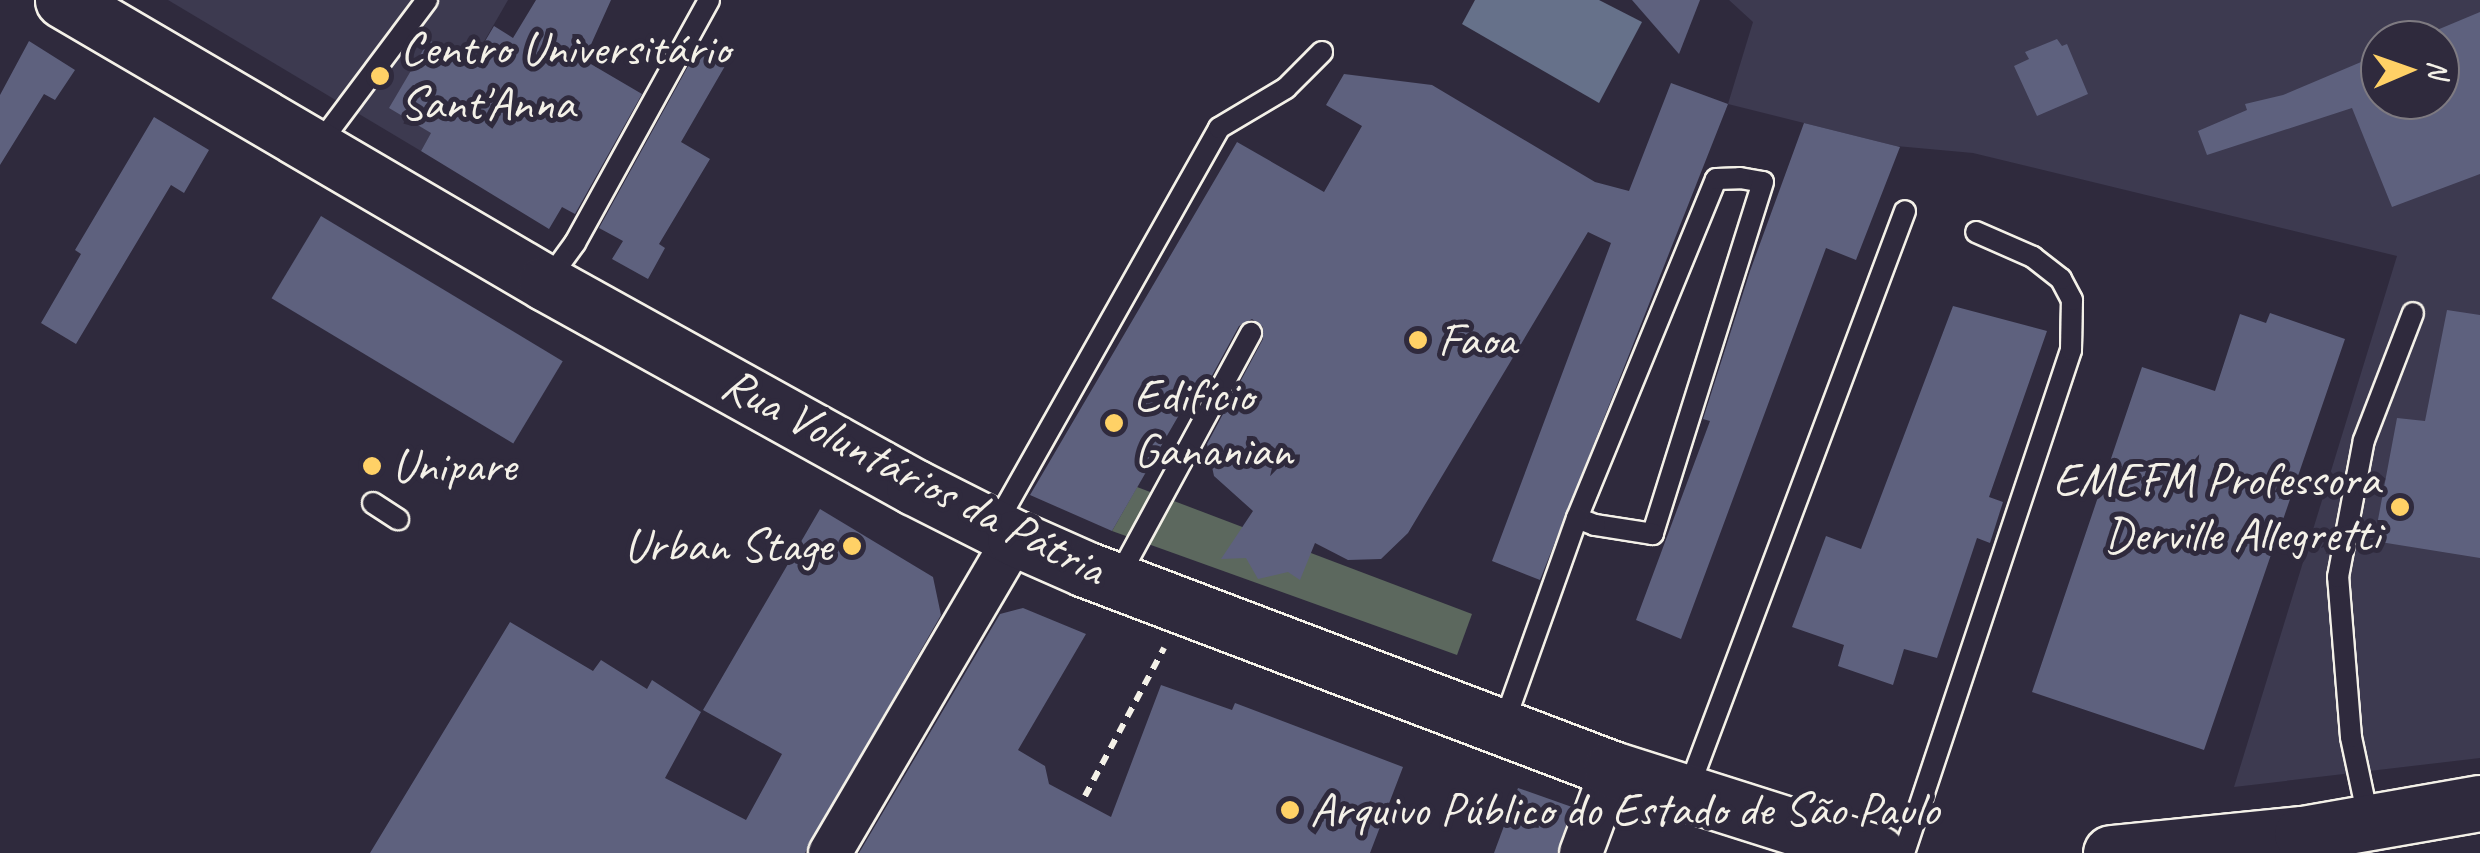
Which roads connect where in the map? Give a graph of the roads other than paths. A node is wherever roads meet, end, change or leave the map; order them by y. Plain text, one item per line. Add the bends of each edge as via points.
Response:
1 (63, 0) edge
2 (427, 0) edge
3 (708, 0) edge
4 (1322, 52) dead end
5 (315, 148) junction
6 (1905, 211) dead end
7 (1976, 232) dead end
8 (546, 284) junction
9 (2413, 313) dead end
10 (1251, 333) dead end
11 (373, 503) dead end
12 (398, 518) dead end
13 (1577, 518) junction
14 (1005, 532) junction
15 (1116, 581) junction
16 (1503, 727) junction
17 (1612, 769) junction
18 (1686, 794) junction
19 (2471, 806) edge
20 (2382, 838) edge
21 (830, 853) edge
22 (1581, 853) edge
23 (1877, 853) edge
24 (1904, 853) edge
25 (2111, 853) edge

1 - 5 main road, Rua Voluntários da Pátria
2 - 5 lane
3 - 8 lane
4 - 14 lane via 1286,88 1219,128
5 - 8 main road, Rua Voluntários da Pátria
6 - 18 lane
7 - 24 lane via 2033,256 2061,278 2072,300 2071,350
8 - 14 main road, Rua Voluntários da Pátria
9 - 20 lane via 2364,440 2338,576 2351,737
10 - 15 lane
11 - 12 lane
13 - 13 lane via 1716,179 1763,182 1652,534
13 - 16 lane
14 - 15 main road, Rua Voluntários da Pátria
14 - 21 street
15 - 16 main road, Rua Voluntários da Pátria
16 - 17 main road, Rua Voluntários da Pátria
17 - 18 main road, Rua Voluntários da Pátria
17 - 22 street
18 - 23 main road, Rua Voluntários da Pátria
19 - 20 main road
20 - 25 main road

